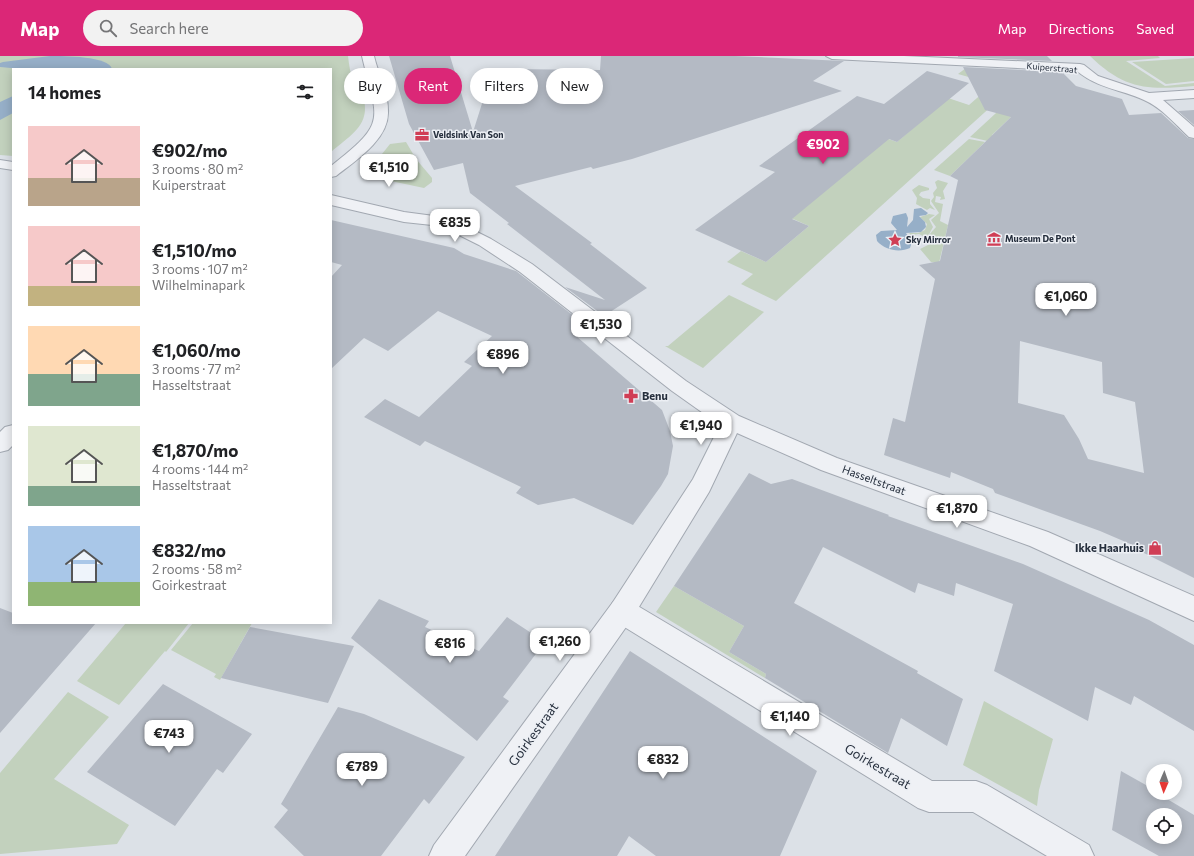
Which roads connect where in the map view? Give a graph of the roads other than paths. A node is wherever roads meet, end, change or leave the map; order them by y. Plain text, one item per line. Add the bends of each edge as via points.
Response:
1 (368, 56) edge
2 (832, 56) edge
3 (1068, 56) edge
4 (1080, 68) junction
5 (1194, 94) edge
6 (1148, 97) junction
7 (1194, 134) edge
8 (0, 164) edge
9 (12, 166) edge
10 (332, 171) edge
11 (332, 190) edge
12 (332, 200) edge
13 (434, 221) junction
14 (732, 422) junction
15 (12, 434) edge
16 (0, 444) edge
17 (1194, 609) edge
18 (622, 611) junction
19 (445, 856) edge
20 (1078, 856) edge

1 - 10 street via 380,103 380,123 368,141
2 - 4 street, Kuiperstraat
3 - 4 street
4 - 6 street, Kuiperstraat via 1087,76 1102,83
5 - 6 street, Kuiperstraat
6 - 7 street via 1161,104
8 - 9 street
11 - 13 street via 405,206
12 - 13 street via 404,217
13 - 14 street, Hasseltstraat via 461,230 506,254 679,386
14 - 17 street, Hasseltstraat via 829,464 1039,539
14 - 18 street, Goirkestraat via 701,485
15 - 16 street
18 - 19 street, Goirkestraat
18 - 20 street, Goirkestraat via 929,797 976,796

